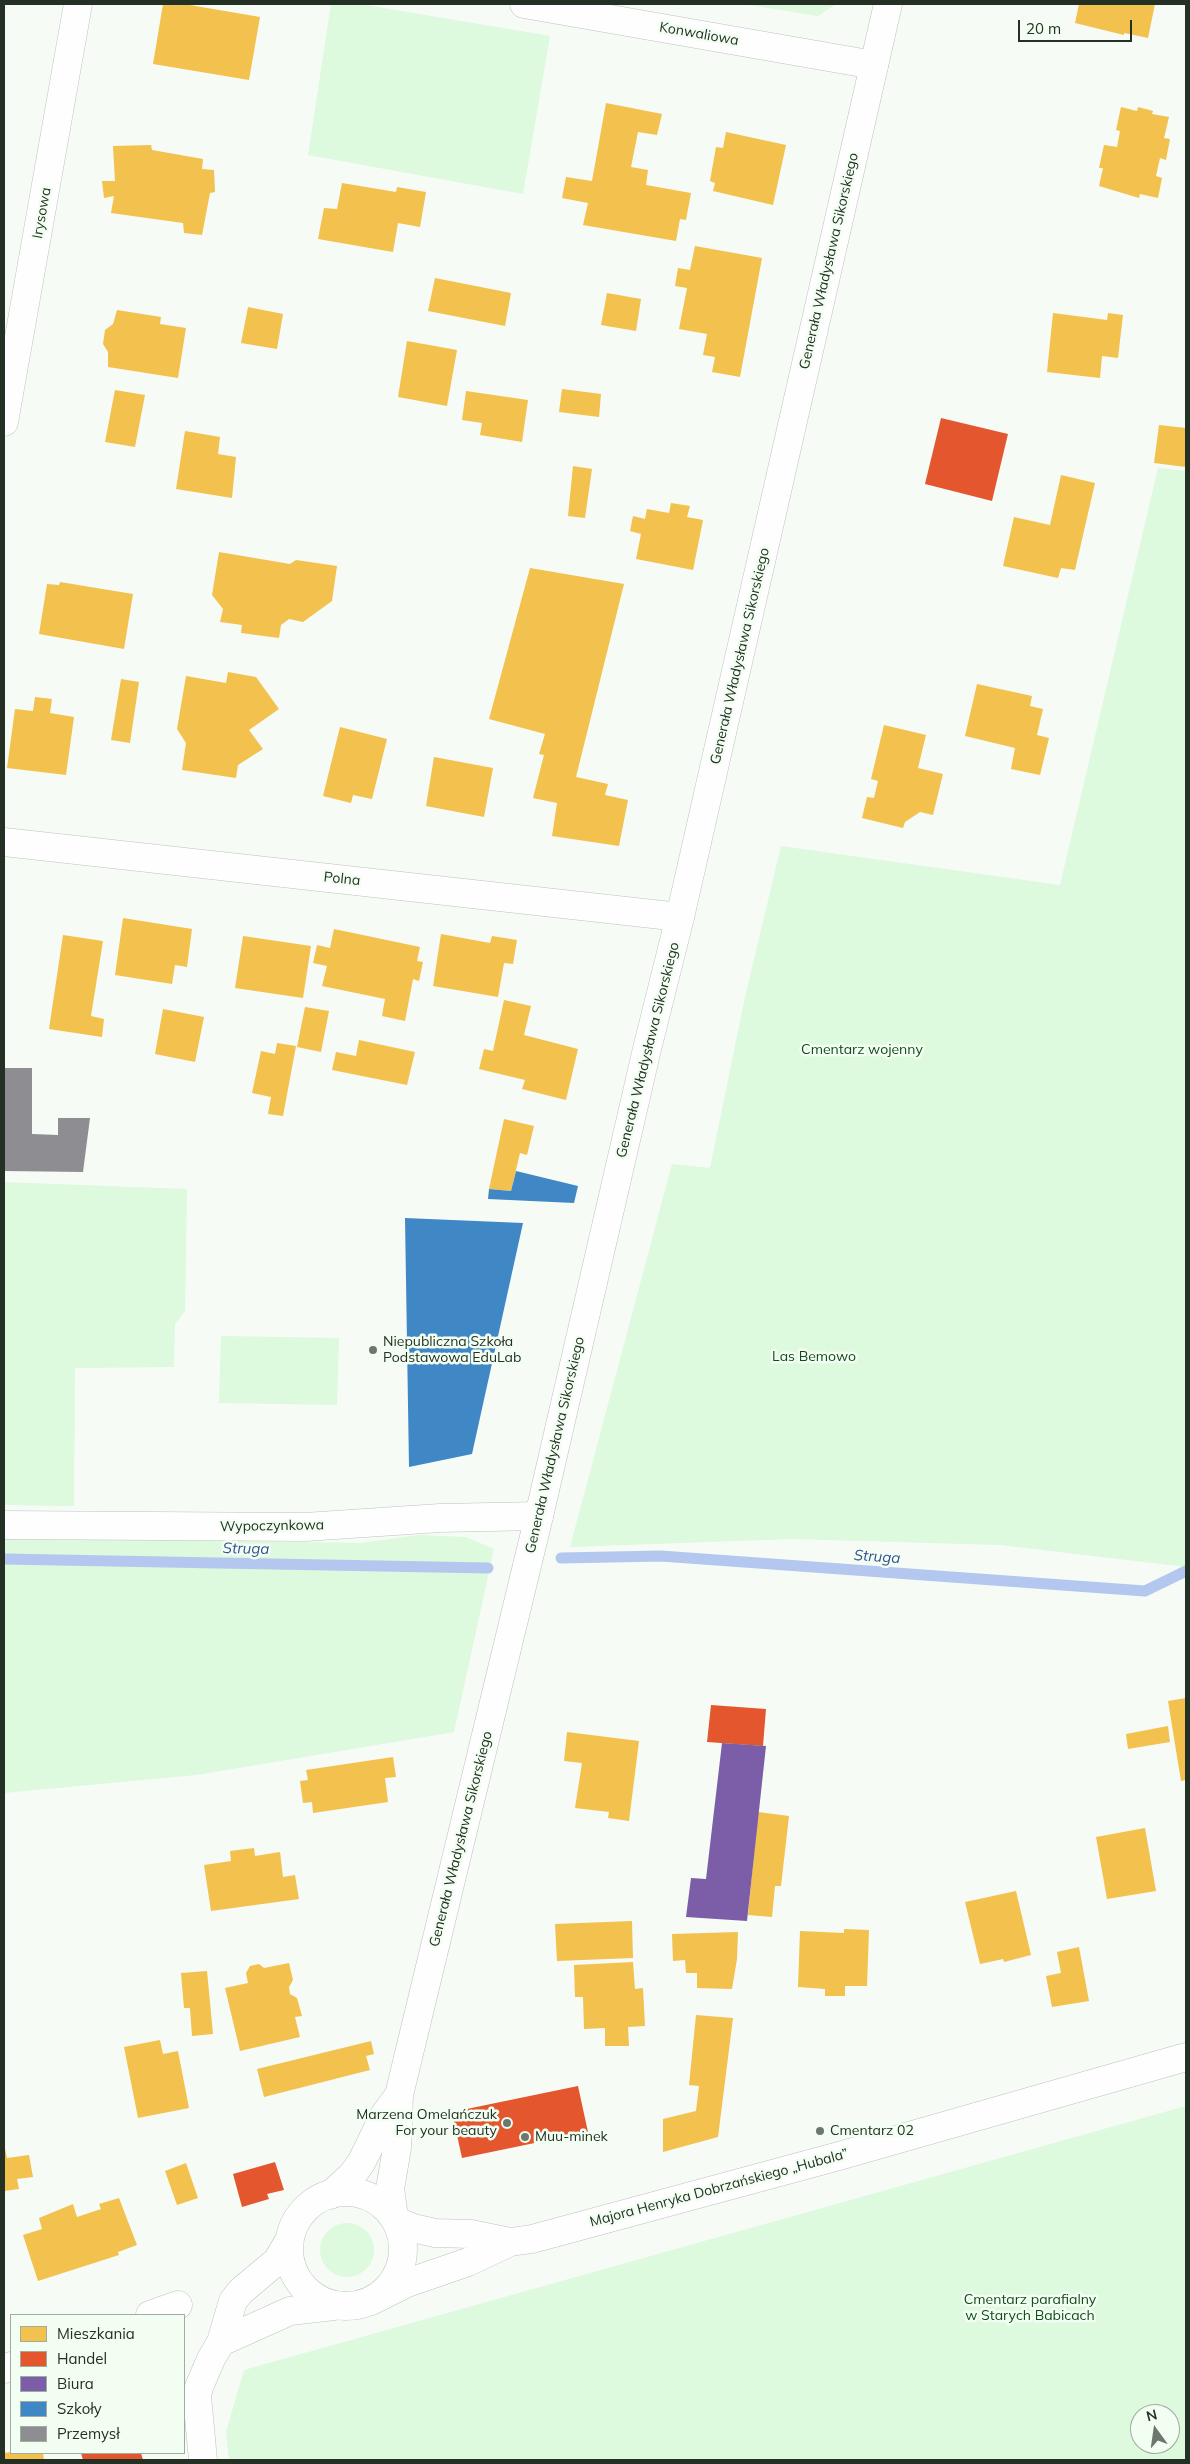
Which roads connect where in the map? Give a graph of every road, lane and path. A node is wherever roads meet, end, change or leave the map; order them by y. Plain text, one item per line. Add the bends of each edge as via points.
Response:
1 (78, 4) edge
2 (524, 4) edge
3 (888, 4) edge
4 (874, 65) junction
5 (4, 422) edge
6 (4, 842) edge
7 (680, 917) junction
8 (539, 1516) junction
9 (4, 1525) edge
10 (1186, 2057) edge
11 (399, 2095) junction
12 (330, 2195) junction
13 (395, 2219) junction
14 (290, 2239) junction
15 (510, 2242) junction
16 (371, 2302) junction
17 (178, 2305) dead end
18 (334, 2306) junction
19 (153, 2314) edge
20 (221, 2342) junction
21 (203, 2460) edge

1 - 5 main road, Irysowa
2 - 4 main road, Konwaliowa
3 - 4 main road, Generała Władysława Sikorskiego
4 - 7 main road, Generała Władysława Sikorskiego
6 - 7 main road, Polna
7 - 8 main road, Generała Władysława Sikorskiego via 646,1049
8 - 9 main road, Wypoczynkowa via 440,1518 305,1527
8 - 11 main road, Generała Władysława Sikorskiego
10 - 15 main road, Majora Henryka Dobrzańskiego „Hubala” via 819,2161 532,2239
11 - 12 main road, Generała Władysława Sikorskiego via 385,2114 361,2163
11 - 13 main road, Generała Władysława Sikorskiego via 397,2148 390,2189
12 - 13 main road via 346,2192 370,2197
12 - 14 main road via 304,2211
13 - 15 main road, Majora Henryka Dobrzańskiego „Hubala” via 413,2228 435,2233 471,2234
13 - 16 main road via 404,2244 400,2269 390,2286
14 - 18 main road via 289,2253 296,2276 310,2294
14 - 20 main road via 277,2261 233,2300
15 - 16 main road, Majora Henryka Dobrzańskiego „Hubala” via 468,2262 408,2283
16 - 18 main road
17 - 19 main road
18 - 20 main road via 290,2311
20 - 21 main road via 196,2396

